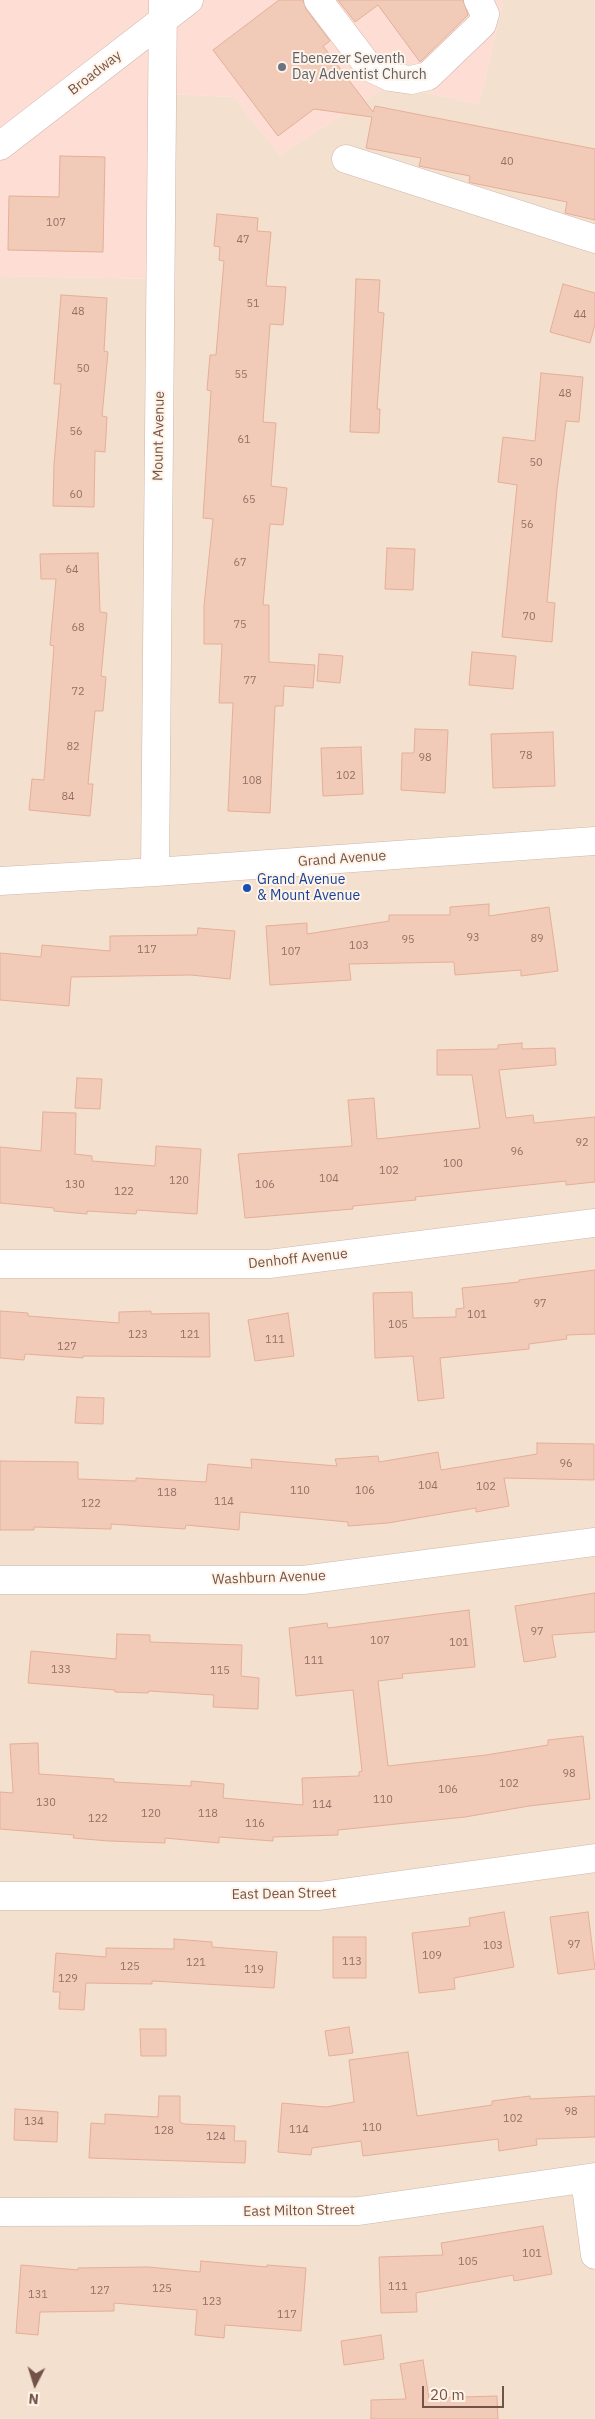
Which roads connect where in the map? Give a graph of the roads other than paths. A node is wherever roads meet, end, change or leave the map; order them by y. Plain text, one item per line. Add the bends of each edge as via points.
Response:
1 (190, 0) edge
2 (318, 0) edge
3 (478, 0) edge
4 (162, 10) edge
5 (0, 146) edge
6 (346, 159) dead end
7 (595, 239) edge
8 (595, 841) edge
9 (154, 872) junction
10 (0, 881) edge
11 (595, 1223) edge
12 (0, 1264) edge
13 (595, 1542) edge
14 (0, 1580) edge
15 (595, 1858) edge
16 (0, 1896) edge
17 (590, 2178) edge
18 (0, 2212) edge
19 (595, 2255) edge

1 - 4 street, Broadway
2 - 3 street via 369,66 390,77 411,80 428,76 482,24 485,14
4 - 5 street, Broadway
4 - 9 street, Mount Avenue
6 - 7 street
8 - 9 street, Grand Avenue
9 - 10 street, Grand Avenue
11 - 12 street, Denhoff Avenue via 269,1264
13 - 14 street, Washburn Avenue via 303,1580
15 - 16 street, East Dean Street via 320,1896
17 - 18 street, East Milton Street via 359,2211
17 - 19 street

